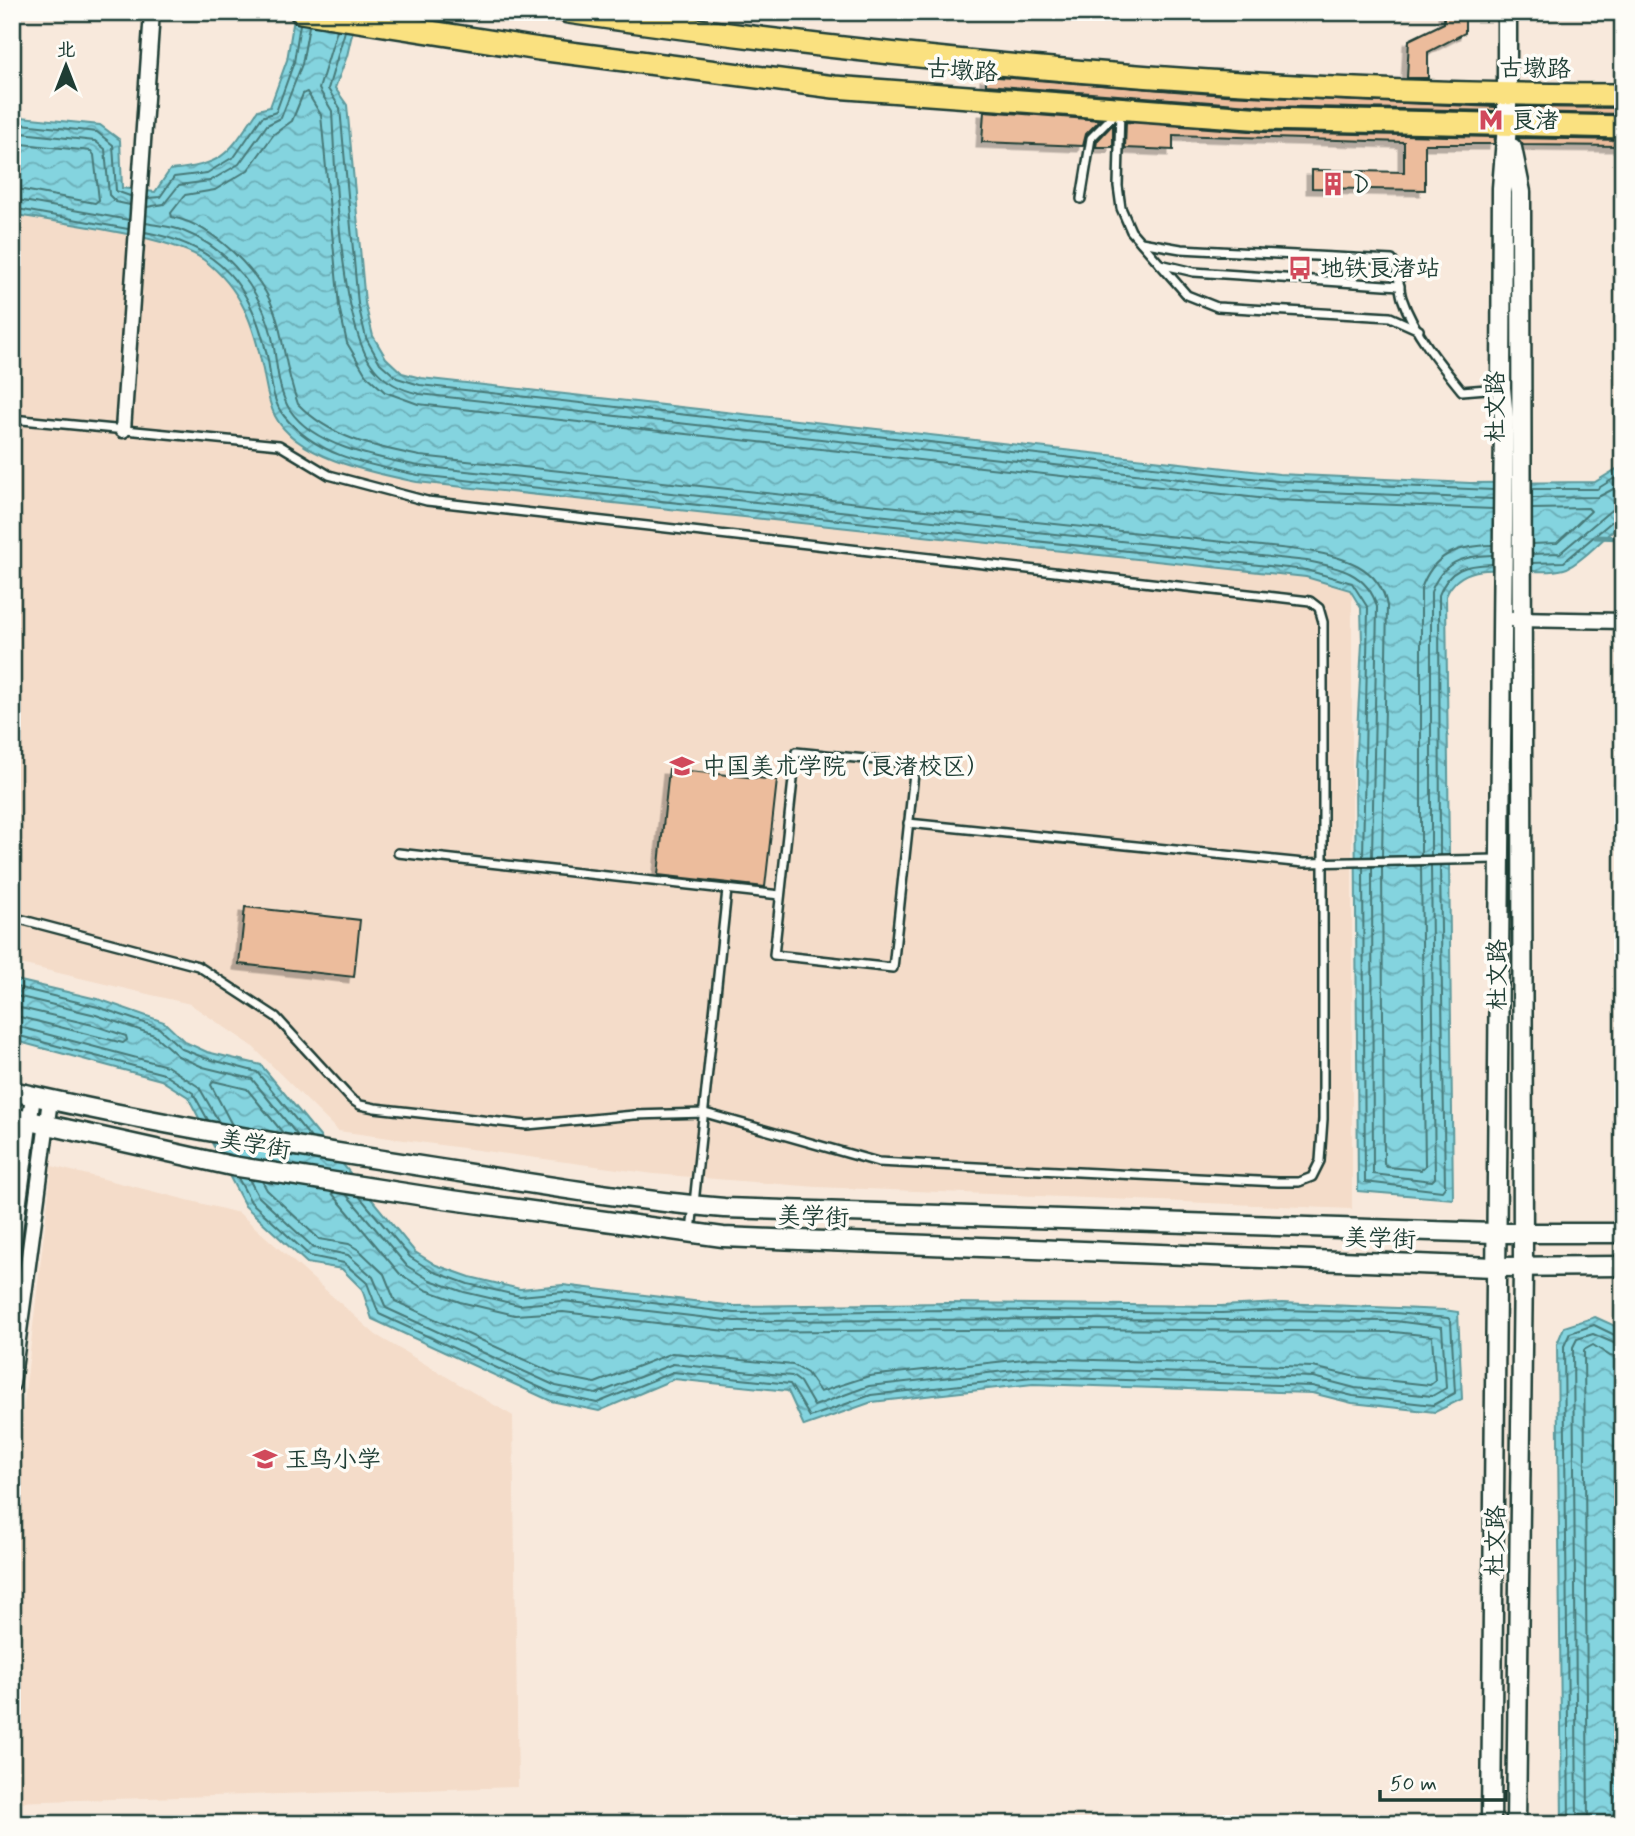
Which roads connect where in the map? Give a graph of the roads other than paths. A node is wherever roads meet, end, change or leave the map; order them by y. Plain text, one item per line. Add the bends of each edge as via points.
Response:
1 (152, 12) edge
2 (301, 12) edge
3 (568, 12) edge
4 (1507, 12) edge
5 (1507, 95) junction
6 (1623, 95) edge
7 (1120, 109) junction
8 (1507, 126) junction
9 (1623, 127) edge
10 (1081, 200) dead end
11 (1140, 242) junction
12 (1160, 264) junction
13 (1400, 286) junction
14 (1419, 330) junction
15 (1502, 388) junction
16 (1512, 418) junction
17 (12, 419) edge
18 (123, 430) junction
19 (1511, 597) junction
20 (1501, 619) junction
21 (1519, 620) junction
22 (1623, 621) edge
23 (908, 823) junction
24 (398, 853) dead end
25 (1498, 859) junction
26 (1322, 861) junction
27 (727, 890) junction
28 (780, 895) junction
29 (12, 917) edge
30 (12, 1091) edge
31 (41, 1098) junction
32 (705, 1113) junction
33 (29, 1121) edge
34 (694, 1205) junction
35 (691, 1233) junction
36 (1494, 1233) junction
37 (1523, 1233) junction
38 (1623, 1233) edge
39 (12, 1253) edge
40 (1623, 1266) edge
41 (1494, 1267) junction
42 (1523, 1268) junction
43 (12, 1384) edge
44 (1491, 1824) edge
45 (1516, 1824) edge

1 - 18 street
2 - 7 main road, 古墩路 via 834,87
3 - 5 main road, 古墩路 via 815,47 1067,70
4 - 5 street, 杜文路
5 - 6 main road, 古墩路
5 - 8 street, 杜文路
7 - 8 main road, 古墩路 via 1263,119
7 - 10 lane via 1091,138
7 - 11 lane via 1121,208
8 - 9 main road, 古墩路
8 - 15 street, 杜文路 via 1502,188
8 - 16 street, 杜文路 via 1521,192
11 - 12 lane
11 - 13 lane via 1181,249 1381,258 1392,260
12 - 13 lane via 1194,272
12 - 14 lane via 1187,295 1217,307 1390,317
13 - 14 lane
14 - 15 lane via 1462,391
15 - 16 street, 杜文路
16 - 19 street, 杜文路
17 - 18 lane
18 - 26 lane via 279,445 329,475 427,501 1310,601 1319,608 1323,622
19 - 20 street, 杜文路
19 - 21 street, 杜文路
20 - 21 street
20 - 25 street, 杜文路
21 - 22 street
21 - 37 street, 杜文路
23 - 26 lane via 1304,863
23 - 28 lane via 915,764 796,752
23 - 28 lane via 893,968 774,955
24 - 27 lane
25 - 26 lane
25 - 36 street, 杜文路
26 - 32 lane via 1324,1119 1320,1161 1312,1177 1278,1182 878,1162
27 - 28 lane
27 - 32 lane
29 - 32 lane via 198,966 276,1017 360,1105 527,1125
30 - 31 street, 美学街
31 - 33 street
31 - 34 street, 美学街 via 264,1142
32 - 34 lane
33 - 35 street, 美学街 via 232,1166
33 - 39 street
33 - 43 street
34 - 35 lane
34 - 36 street, 美学街
35 - 41 street, 美学街
36 - 37 street, 美学街
36 - 41 street, 杜文路
37 - 38 street, 美学街
37 - 42 street, 杜文路
40 - 42 street, 美学街
41 - 42 street, 美学街
41 - 44 street, 杜文路
42 - 45 street, 杜文路

